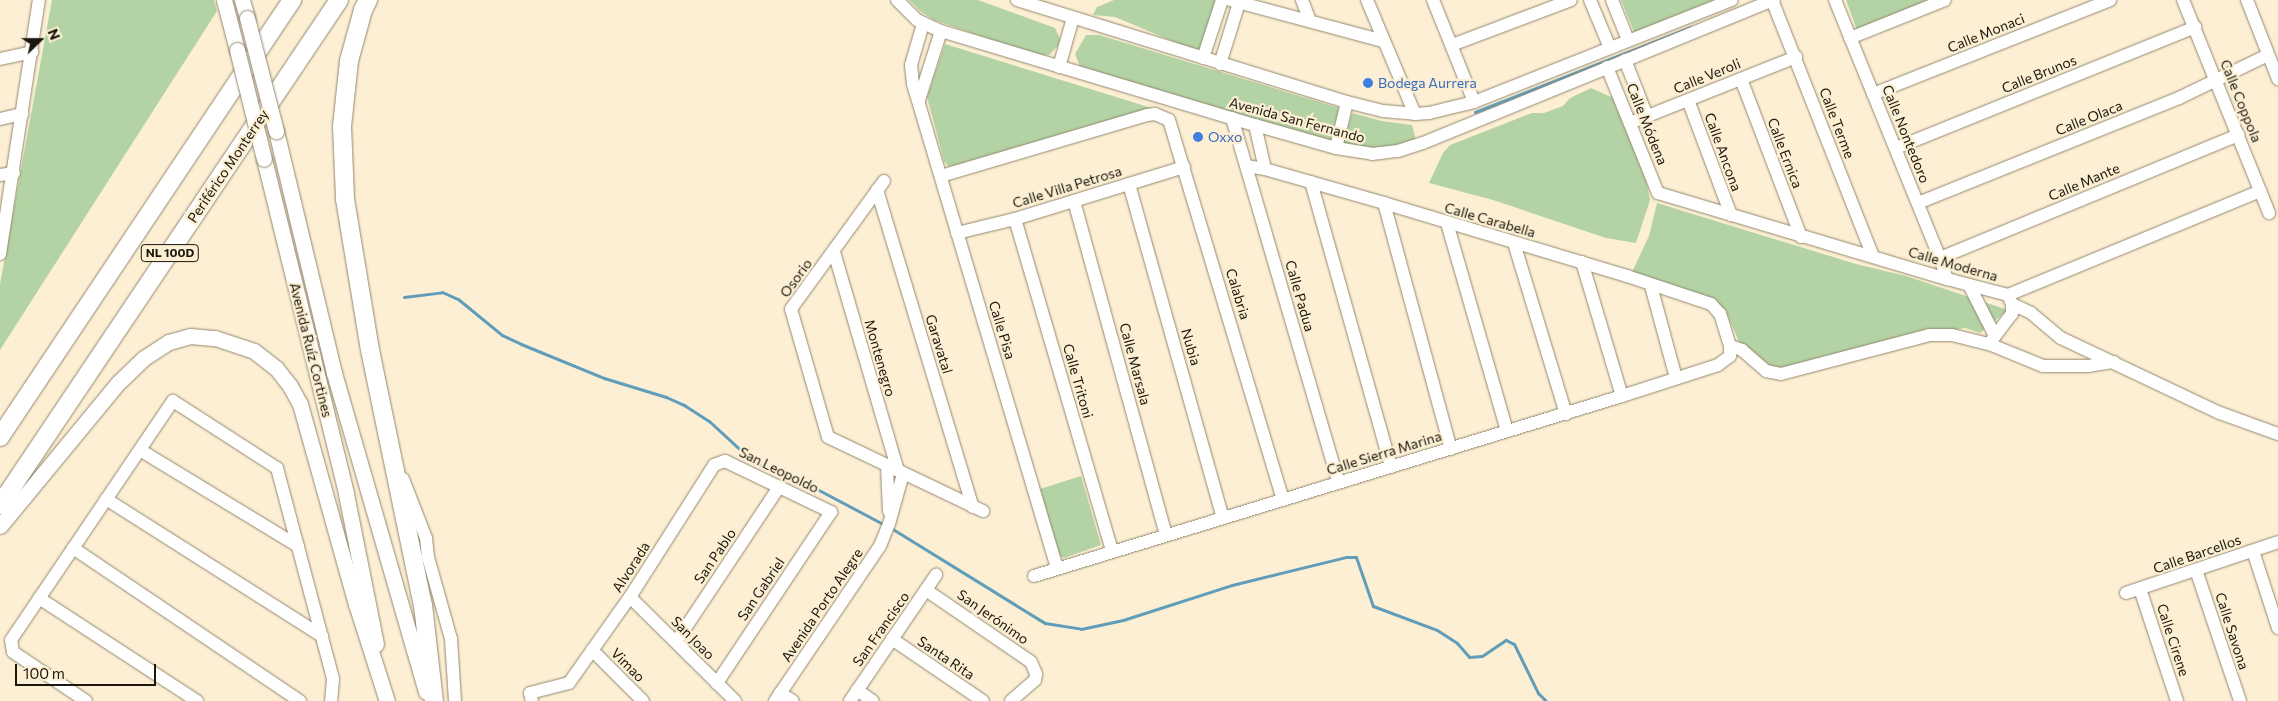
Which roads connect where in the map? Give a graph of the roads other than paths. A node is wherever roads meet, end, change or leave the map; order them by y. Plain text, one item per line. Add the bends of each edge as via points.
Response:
1 (40, 0) edge
2 (224, 0) edge
3 (242, 0) edge
4 (292, 0) edge
5 (339, 0) edge
6 (368, 0) edge
7 (378, 0) edge
8 (897, 0) edge
9 (1017, 0) edge
10 (1222, 0) edge
11 (1302, 0) edge
12 (1368, 0) edge
13 (1433, 0) edge
14 (1571, 0) edge
15 (1590, 0) edge
16 (1612, 0) edge
17 (1732, 0) edge
18 (1773, 0) edge
19 (1835, 0) edge
20 (1945, 0) edge
21 (2110, 0) edge
22 (2183, 0) edge
23 (2247, 0) edge
24 (1236, 1) edge
25 (1072, 18) junction
26 (1310, 21) junction
27 (924, 24) junction
28 (2195, 27) junction
29 (941, 31) junction
30 (1850, 38) junction
31 (1628, 40) junction
32 (1384, 41) junction
33 (1452, 46) junction
34 (1610, 48) junction
35 (32, 52) junction
36 (2268, 55) junction
37 (1796, 57) junction
38 (0, 58) edge
39 (1202, 58) junction
40 (1625, 60) junction
41 (1220, 64) junction
42 (1059, 67) junction
43 (1607, 67) junction
44 (2216, 78) junction
45 (1741, 79) junction
46 (2278, 79) edge
47 (1873, 94) junction
48 (919, 100) junction
49 (1688, 100) junction
50 (1347, 102) junction
51 (1474, 102) junction
52 (22, 114) junction
53 (1415, 114) junction
54 (1647, 116) junction
55 (1232, 118) junction
56 (0, 119) edge
57 (1630, 123) junction
58 (1255, 125) junction
59 (2239, 135) junction
60 (1336, 148) junction
61 (1896, 148) junction
62 (1247, 166) junction
63 (1184, 167) junction
64 (1265, 169) junction
65 (14, 173) junction
66 (0, 175) edge
67 (941, 176) junction
68 (1311, 182) junction
69 (1129, 184) junction
70 (881, 185) joint
71 (2260, 191) junction
72 (1658, 193) joint
73 (1074, 201) junction
74 (1918, 203) junction
75 (1384, 204) junction
76 (2269, 213) dead end
77 (1731, 215) junction
78 (1015, 219) junction
79 (1447, 223) junction
80 (957, 233) junction
81 (2, 235) edge
82 (1801, 237) junction
83 (1514, 243) junction
84 (834, 252) junction
85 (0, 254) edge
86 (1873, 256) junction
87 (1940, 258) junction
88 (1582, 262) junction
89 (1947, 279) junction
90 (1969, 285) junction
91 (1651, 286) junction
92 (2010, 299) junction
93 (1992, 340) junction
94 (1730, 346) junction
95 (370, 350) junction
96 (2114, 362) junction
97 (1676, 378) junction
98 (1622, 396) junction
99 (1566, 414) junction
100 (1507, 431) junction
101 (2278, 434) edge
102 (0, 437) edge
103 (392, 449) junction
104 (1450, 449) junction
105 (140, 450) junction
106 (714, 465) joint
107 (1391, 467) junction
108 (896, 471) junction
109 (1339, 483) junction
110 (779, 487) junction
111 (106, 499) junction
112 (1283, 500) junction
113 (0, 505) edge
114 (831, 512) joint
115 (1223, 518) junction
116 (890, 524) junction
117 (0, 526) edge
118 (1166, 535) junction
119 (2278, 542) edge
120 (298, 546) junction
121 (73, 548) junction
122 (1112, 551) junction
123 (2253, 551) junction
124 (1057, 568) junction
125 (2196, 570) junction
126 (936, 575) dead end
127 (1034, 576) dead end
128 (2140, 589) junction
129 (926, 590) junction
130 (2126, 593) dead end
131 (630, 597) junction
132 (39, 598) junction
133 (2278, 628) edge
134 (322, 636) junction
135 (892, 639) junction
136 (676, 642) junction
137 (592, 650) junction
138 (717, 683) junction
139 (857, 690) junction
140 (531, 697) edge
141 (777, 697) edge
142 (86, 701) edge
143 (198, 701) edge
144 (300, 701) edge
145 (331, 701) edge
146 (389, 701) edge
147 (428, 701) edge
148 (434, 701) edge
149 (455, 701) edge
150 (643, 701) edge
151 (735, 701) edge
152 (793, 701) edge
153 (850, 701) edge
154 (874, 701) edge
155 (983, 701) edge
156 (1011, 701) edge
157 (2177, 701) edge
158 (2240, 701) edge

1 - 35 street
2 - 146 main road, Avenida Ruíz Cortines, bridge via 346,494
3 - 147 main road, Avenida Ruíz Cortines, bridge via 334,374
4 - 102 highway, NL 100D
5 - 113 highway, Periférico Monterrey / NL 100D
6 - 95 highway via 350,61 342,126 345,199
7 - 95 street via 370,7 350,76 344,154
8 - 27 street, Avenida San Fernando
9 - 25 street
10 - 39 street
11 - 26 street
12 - 32 street
13 - 33 street
14 - 33 street
15 - 34 street
16 - 31 street
17 - 31 street
18 - 37 street, Calle Terme
18 - 40 street, Avenida San Fernando
19 - 30 street, Calle Nontedoro
20 - 30 street
21 - 47 street, Calle Monaci
22 - 28 street, Calle Coppola
23 - 36 street
24 - 26 street
24 - 41 street
25 - 39 street
25 - 42 street
26 - 32 street
27 - 29 street, Avenida San Fernando
27 - 48 street, Calle Pisa via 911,65
28 - 44 street, Calle Coppola
28 - 61 street, Calle Brunos
29 - 42 street, Avenida San Fernando
29 - 48 street
30 - 47 street, Calle Nontedoro
31 - 34 street
32 - 53 street
33 - 51 street
34 - 51 street
35 - 38 street
35 - 52 street
36 - 44 street, Calle Olaca
36 - 46 street
37 - 45 street, Calle Veroli
37 - 86 street, Calle Terme
39 - 41 street
40 - 43 street, Avenida San Fernando
40 - 54 street, Calle Módena
41 - 50 street
42 - 55 street, Avenida San Fernando
43 - 57 street, Calle Módena
43 - 60 street, Avenida San Fernando via 1398,151 1372,154
44 - 59 street, Calle Coppola
44 - 74 street, Calle Olaca via 2172,101
45 - 49 street, Calle Veroli
45 - 82 street, Calle Ernica
47 - 61 street, Calle Nontedoro
48 - 67 street, Calle Pisa
49 - 54 street, Calle Veroli
49 - 77 street, Calle Ancona
50 - 53 street via 1383,111
50 - 60 street
51 - 53 street
52 - 56 street
52 - 65 street
54 - 57 street, Calle Veroli
55 - 58 street, Avenida San Fernando
55 - 62 street, Calle Padua
57 - 72 street, Calle Módena
58 - 60 street, Avenida San Fernando
58 - 64 street
59 - 71 street, Calle Coppola
59 - 87 street, Calle Mante
61 - 74 street, Calle Nontedoro
62 - 64 street, Calle Carabella
62 - 109 street, Calle Padua
63 - 67 street, Calabria via 1169,120 1155,114
63 - 69 street, Calle Villa Petrosa
63 - 112 street, Calabria
64 - 68 street, Calle Carabella
65 - 66 street
65 - 81 street
67 - 80 street, Calle Pisa
68 - 75 street, Calle Carabella
68 - 107 street
69 - 73 street, Calle Villa Petrosa
69 - 115 street, Nubia
70 - 84 street, Osorio
70 - 108 street, Garavatal via 978,509
71 - 76 street, Calle Coppola
71 - 92 street, Calle Moderna
72 - 77 street, Calle Moderna
73 - 78 street, Calle Villa Petrosa
73 - 118 street, Calle Marsala
74 - 87 street, Calle Nontedoro
75 - 79 street, Calle Carabella
75 - 104 street
77 - 82 street, Calle Moderna
78 - 80 street, Calle Villa Petrosa
78 - 122 street, Calle Tritoni
79 - 83 street, Calle Carabella
79 - 100 street
80 - 124 street, Calle Pisa
81 - 85 street
82 - 86 street, Calle Moderna
83 - 88 street, Calle Carabella
83 - 99 street
84 - 108 street, Montenegro
84 - 108 street, Osorio via 791,309 828,438
86 - 89 street, Calle Moderna
87 - 89 street, Calle Nontedoro
88 - 91 street, Calle Carabella
88 - 98 street
89 - 90 street, Calle Moderna
90 - 92 street, Calle Moderna
90 - 93 street
91 - 94 street, Calle Carabella via 1711,304 1720,314
91 - 97 street
92 - 93 street via 2012,314
92 - 96 street via 2061,338
93 - 94 street via 1930,335 1781,374 1766,371 1742,350
93 - 96 street via 2043,366 2088,366
94 - 97 street, Calle Sierra Marina via 1730,356 1724,363
95 - 103 highway
96 - 101 street via 2220,413
97 - 98 street, Calle Sierra Marina
98 - 99 street, Calle Sierra Marina
99 - 100 street, Calle Sierra Marina
100 - 104 street, Calle Sierra Marina
103 - 148 highway via 423,605
103 - 149 street via 426,538 428,557 452,639
104 - 107 street, Calle Sierra Marina
105 - 111 street
105 - 120 street
105 - 120 street via 173,401 277,468
106 - 110 street, San Leopoldo via 725,461
106 - 131 street, Alvorada
107 - 109 street, Calle Sierra Marina
108 - 116 street, Montenegro
108 - 116 street, Avenida Porto Alegre
109 - 112 street, Calle Sierra Marina
110 - 114 street, San Leopoldo
110 - 136 street, San Pablo
111 - 121 street
111 - 134 street
112 - 115 street, Calle Sierra Marina
114 - 138 street, San Gabriel
115 - 118 street, Calle Sierra Marina
116 - 141 street, Avenida Porto Alegre via 880,546
117 - 146 main road via 118,383 144,358 169,342 190,336 215,338 254,352 276,368 300,404 356,604
118 - 122 street, Calle Sierra Marina
119 - 123 street, Calle Barcellos
120 - 134 street
121 - 132 street
121 - 144 street
122 - 124 street, Calle Sierra Marina
123 - 125 street, Calle Barcellos
123 - 133 street
124 - 127 street, Calle Sierra Marina
125 - 128 street, Calle Barcellos
125 - 158 street, Calle Savona
126 - 129 street, San Francisco
128 - 130 street, Calle Barcellos
128 - 157 street, Calle Cirene
129 - 135 street, San Francisco
129 - 156 street, San Jerónimo via 1031,662 1035,680
131 - 136 street, San Joao
131 - 137 street, Alvorada
132 - 142 street via 11,640 13,652
132 - 143 street
134 - 145 street via 333,679
135 - 139 street, San Francisco
135 - 155 street, Santa Rita
136 - 138 street, San Joao
137 - 140 street, Alvorada via 569,683
137 - 150 street, Vimao
138 - 151 street, San Joao
139 - 153 street, San Francisco
139 - 154 street
141 - 152 street

